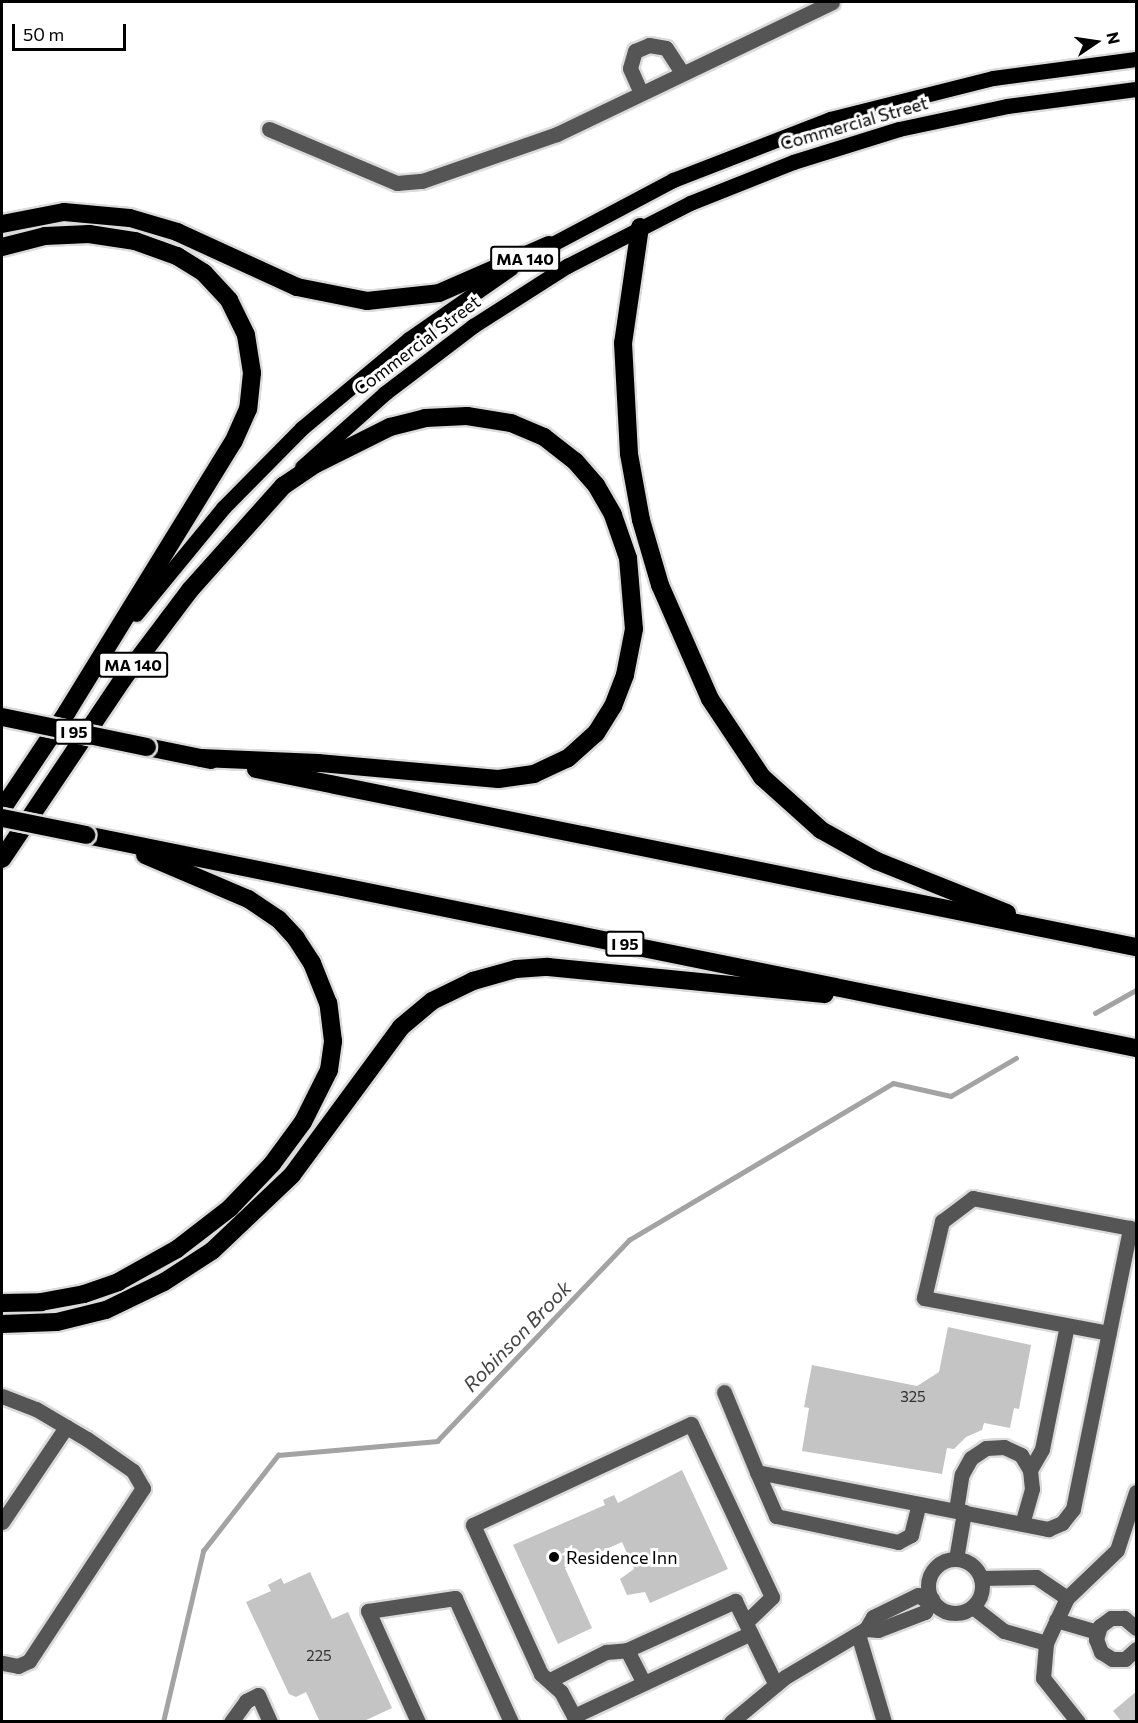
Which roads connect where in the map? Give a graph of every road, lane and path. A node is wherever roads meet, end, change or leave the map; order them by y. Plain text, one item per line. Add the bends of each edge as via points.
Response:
1 (831, 2) edge
2 (1137, 59) edge
3 (682, 73) junction
4 (1137, 89) edge
5 (641, 93) junction
6 (269, 129) dead end
7 (2, 224) edge
8 (640, 227) junction
9 (549, 245) junction
10 (2, 247) edge
11 (283, 486) junction
12 (67, 712) junction
13 (2, 717) edge
14 (201, 758) junction
15 (2, 809) edge
16 (2, 818) edge
17 (114, 841) junction
18 (2, 858) edge
19 (1042, 928) junction
20 (1137, 947) edge
21 (889, 998) junction
22 (1137, 1048) edge
23 (2, 1303) edge
24 (2, 1324) edge
25 (1067, 1325) junction
26 (1109, 1333) junction
27 (724, 1392) dead end
28 (2, 1396) edge
29 (66, 1427) junction
30 (1030, 1470) junction
31 (757, 1472) junction
32 (1137, 1492) edge
33 (919, 1504) junction
34 (960, 1511) junction
35 (2, 1522) edge
36 (1022, 1524) junction
37 (956, 1559) junction
38 (981, 1578) junction
39 (1067, 1598) junction
40 (929, 1600) junction
41 (973, 1606) junction
42 (1056, 1620) junction
43 (748, 1628) junction
44 (1137, 1628) edge
45 (862, 1632) junction
46 (1097, 1632) junction
47 (1046, 1643) junction
48 (1137, 1649) edge
49 (627, 1650) junction
50 (2, 1663) edge
51 (550, 1680) junction
52 (642, 1682) junction
53 (776, 1685) junction
54 (575, 1719) edge
55 (231, 1722) edge
56 (270, 1722) edge
57 (418, 1722) edge
58 (511, 1722) edge
59 (731, 1722) edge
60 (884, 1722) edge
61 (1078, 1722) edge

1 - 3 street
2 - 9 main road, Commercial Street / MA 140 via 984,80 830,119 690,172
3 - 5 street
3 - 5 street via 666,48 649,45 635,51 630,68
4 - 8 main road, Commercial Street / MA 140 via 1007,106 872,136 758,174
5 - 6 street via 557,134 409,183 397,183
7 - 9 highway via 64,212 130,218 177,232 297,287 367,301 439,293
8 - 11 main road, Commercial Street / MA 140 via 551,276 451,342 364,411
8 - 19 highway via 629,282 623,353 630,462 660,585 710,699 762,777 821,830 877,861
9 - 12 main road, Commercial Street / MA 140 via 424,327 282,447 169,571
10 - 12 highway via 34,238 78,234 124,239 167,252 204,273 224,293 239,317 250,355 251,392 238,433
11 - 14 highway via 354,441 414,420 484,418 544,438 590,477 621,536 635,607 625,675 608,716 589,740 568,758 525,776 489,779 318,763
11 - 18 highway, Commercial Street / MA 140 via 220,554 156,634
12 - 15 highway, Commercial Street / MA 140
13 - 14 highway, I 95, bridge
14 - 19 highway, I 95
16 - 17 highway, I 95, bridge
17 - 21 highway, I 95
17 - 23 highway via 248,899 290,931 312,963 325,993 333,1033 331,1063 309,1113 286,1148 247,1191 185,1243 145,1268 95,1291 52,1301
19 - 20 highway, I 95
21 - 22 highway, I 95
21 - 24 highway via 762,990 548,967 482,977 432,1001 401,1027 292,1175 212,1251 164,1282 106,1310 57,1322
25 - 26 street
25 - 26 street via 924,1298 942,1221 973,1198 1130,1228
25 - 30 street via 1042,1449
26 - 36 street via 1073,1509 1062,1523 1048,1529
27 - 31 street
28 - 29 street
29 - 35 street
29 - 50 street via 133,1471 143,1488 29,1660 18,1666
30 - 34 street via 1013,1450 995,1446 978,1452 965,1465
30 - 36 street via 1032,1489
31 - 33 street
31 - 33 street via 776,1516 898,1542 911,1535
32 - 39 street via 1117,1550
33 - 34 street
34 - 36 street
34 - 37 street
37 - 38 street via 969,1562
37 - 40 street via 942,1562 932,1572
38 - 39 street via 1036,1577
38 - 41 street via 981,1594
39 - 42 street
40 - 41 street via 951,1613
40 - 45 street via 918,1595 873,1617
41 - 47 street via 1004,1630
42 - 46 street
42 - 47 street
43 - 49 street via 735,1602
43 - 51 street via 772,1597 691,1424 473,1525 541,1674
43 - 52 street
43 - 53 street
44 - 46 street via 1118,1617 1105,1621
45 - 53 street
45 - 60 street
46 - 48 street via 1101,1652 1112,1659 1125,1659
47 - 61 street via 1043,1678
49 - 51 street via 606,1652
49 - 52 street
51 - 54 street
52 - 54 street
53 - 59 street
55 - 56 street via 246,1701 258,1695
57 - 58 street via 368,1611 455,1598

